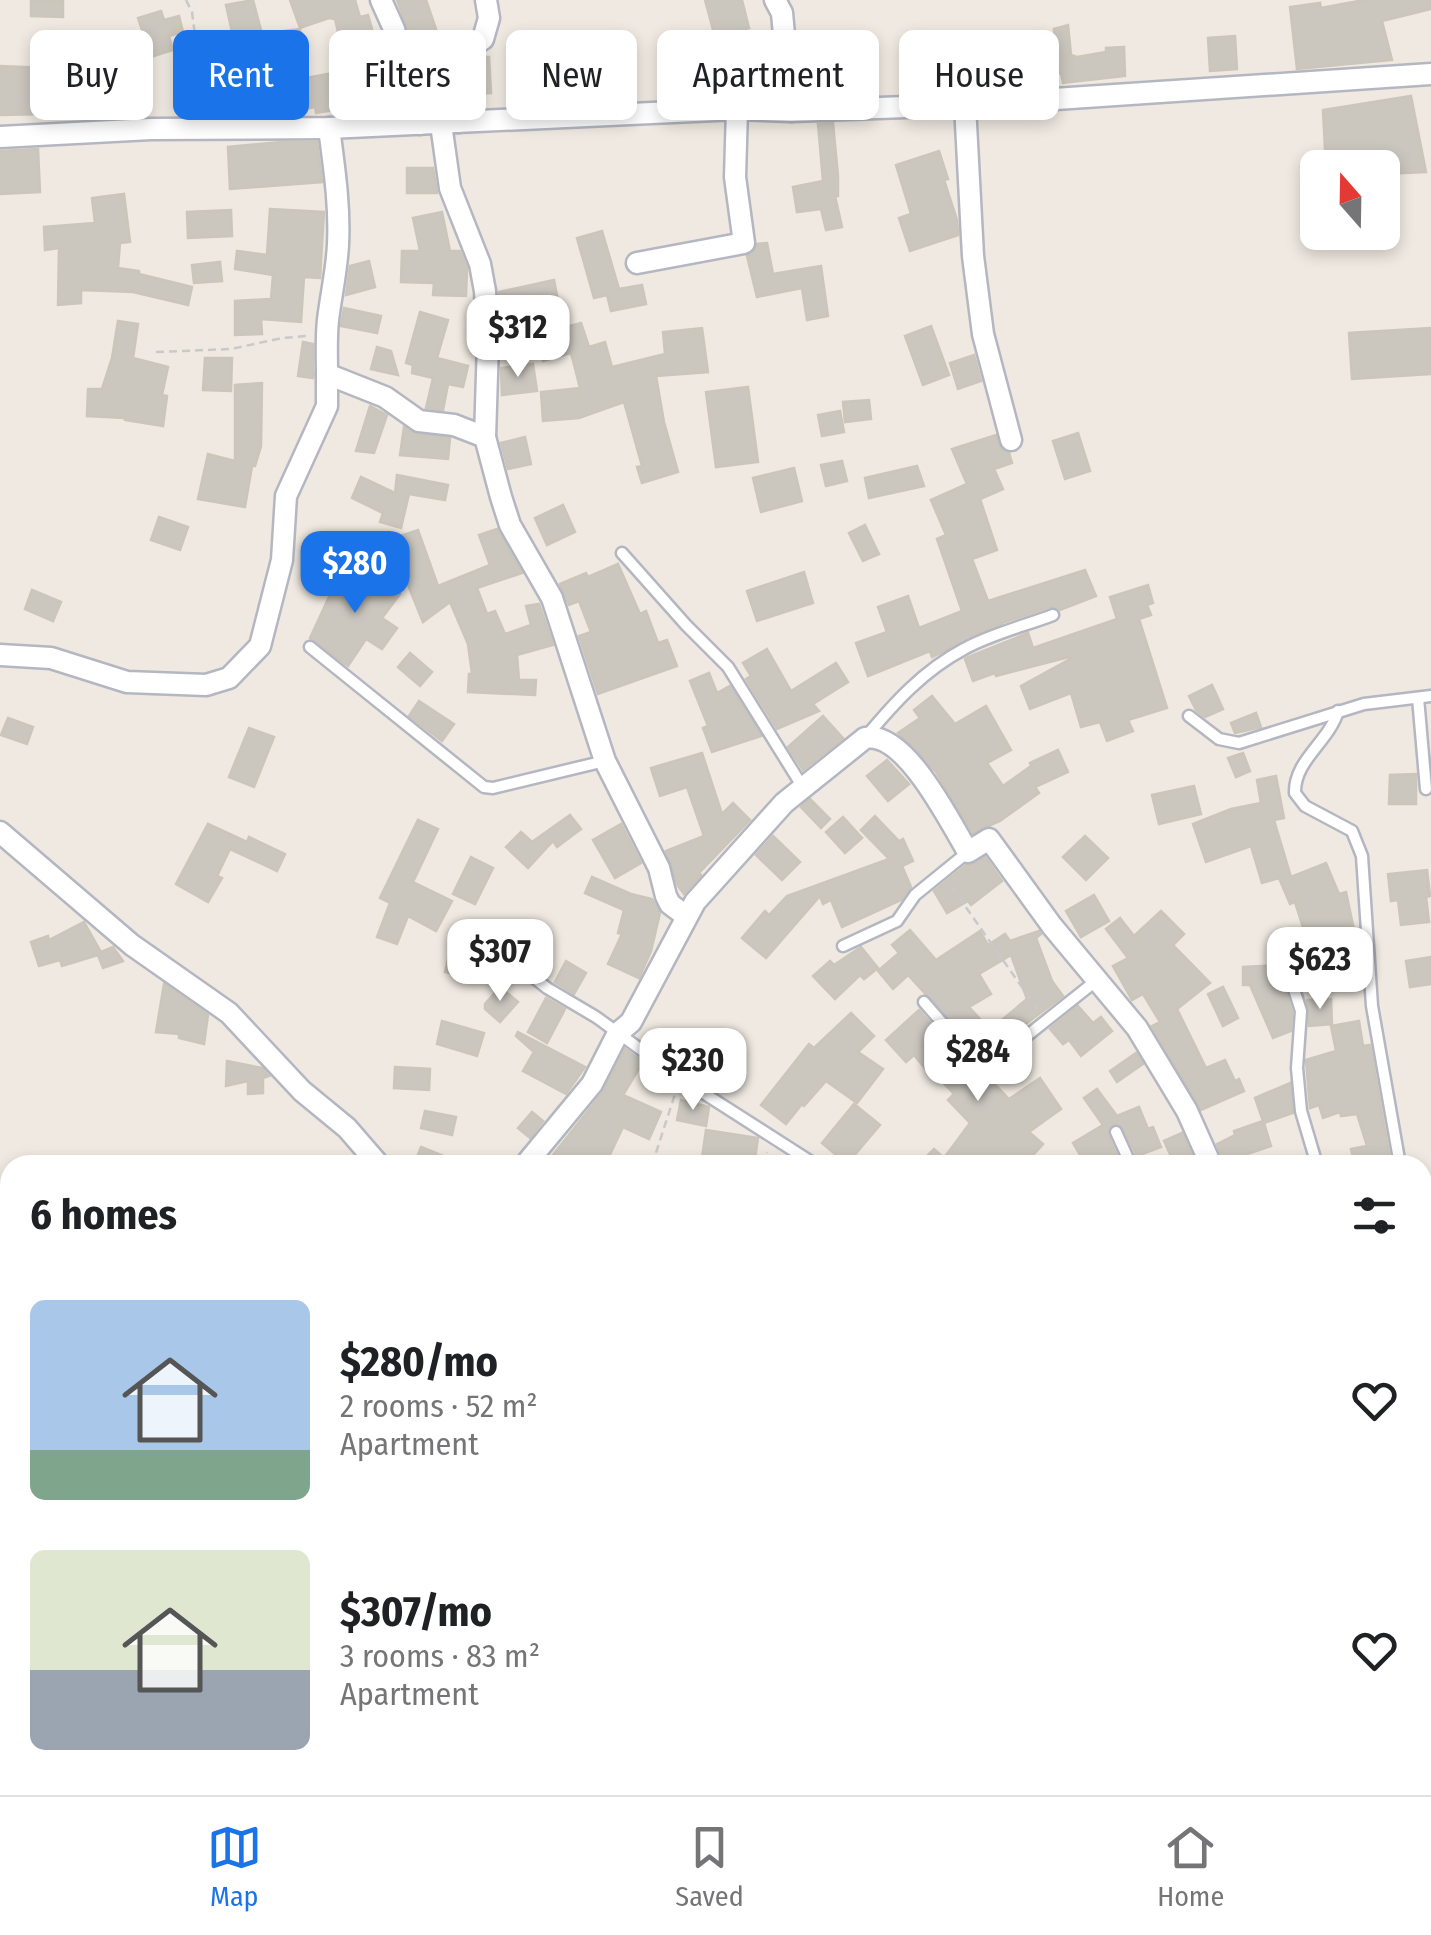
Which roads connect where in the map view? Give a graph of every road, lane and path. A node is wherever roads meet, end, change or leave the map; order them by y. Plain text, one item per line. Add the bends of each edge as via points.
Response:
1 (186, 0) edge
2 (381, 0) edge
3 (486, 0) edge
4 (775, 0) edge
5 (784, 30) edge
6 (1431, 74) edge
7 (1059, 99) edge
8 (657, 113) edge
9 (737, 120) edge
10 (966, 120) edge
11 (440, 123) junction
12 (329, 128) junction
13 (220, 129) junction
14 (0, 137) edge
15 (637, 264) dead end
16 (328, 333) junction
17 (156, 352) dead end
18 (327, 374) junction
19 (485, 437) junction
20 (1011, 440) dead end
21 (622, 553) dead end
22 (1053, 615) dead end
23 (310, 647) dead end
24 (0, 654) edge
25 (1425, 697) edge
26 (1338, 711) junction
27 (1190, 716) dead end
28 (865, 738) junction
29 (605, 761) junction
30 (804, 788) junction
31 (1426, 790) dead end
32 (0, 832) edge
33 (968, 852) junction
34 (944, 876) dead end
35 (686, 916) junction
36 (484, 938) dead end
37 (843, 946) dead end
38 (1292, 965) dead end
39 (1098, 980) junction
40 (924, 1002) dead end
41 (1045, 1021) junction
42 (618, 1033) junction
43 (680, 1078) junction
44 (1116, 1132) dead end
45 (371, 1155) edge
46 (534, 1155) edge
47 (655, 1155) edge
48 (800, 1155) edge
49 (1126, 1155) edge
50 (1207, 1155) edge
51 (1314, 1155) edge
52 (1398, 1155) edge

1 - 13 path via 204,105
2 - 11 street
3 - 11 street via 483,38 452,66
4 - 5 street
6 - 7 street
8 - 11 street
9 - 15 street via 735,178 744,242
10 - 20 street via 983,334
11 - 12 street
11 - 19 street via 450,188 484,291
12 - 13 street
12 - 16 street via 338,245
13 - 14 street
16 - 17 path via 231,349
16 - 18 street
18 - 19 street via 385,398 419,422
18 - 24 street via 327,406 286,496 282,560 264,635 229,678 206,684 127,682 51,658
19 - 29 street via 510,525 552,598
21 - 30 lane via 728,667
22 - 28 lane via 942,663
23 - 29 lane via 484,786
25 - 26 lane
25 - 31 lane
26 - 27 lane via 1239,743 1219,740
26 - 52 lane via 1298,770 1295,793 1305,806 1352,831 1362,856 1372,1006
28 - 30 street
28 - 33 street via 891,743 914,766
29 - 35 street via 670,904
30 - 35 street
32 - 45 street via 132,944 229,1013
33 - 37 lane via 896,921
33 - 39 street via 989,839
34 - 41 path
35 - 42 street via 631,1022
36 - 42 lane
38 - 51 lane via 1301,1011 1301,1111
39 - 41 lane
39 - 50 street via 1155,1055
40 - 41 lane via 984,1066
42 - 43 lane
42 - 46 street via 592,1084
43 - 47 path
43 - 48 lane
44 - 49 lane

